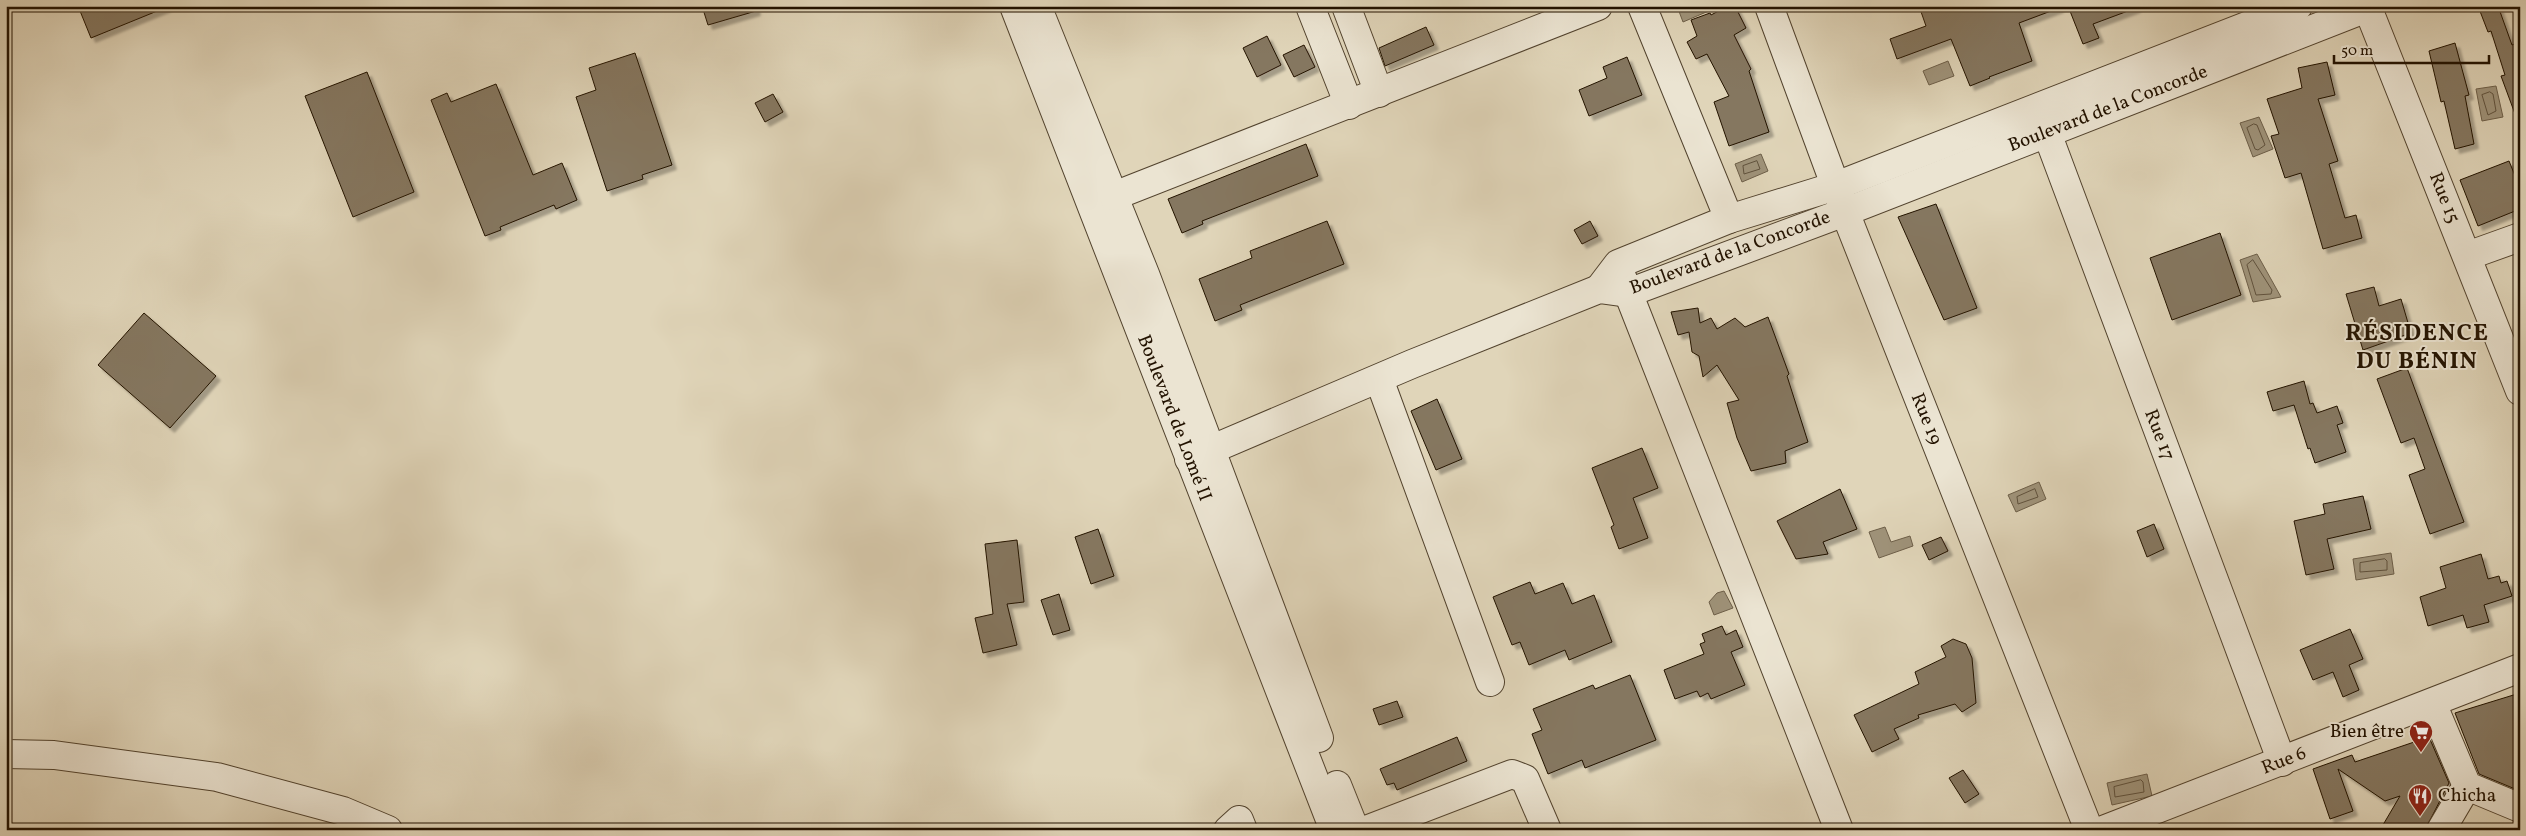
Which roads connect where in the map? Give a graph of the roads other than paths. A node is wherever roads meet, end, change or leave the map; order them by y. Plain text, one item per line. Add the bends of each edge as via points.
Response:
1 (1014, 6) edge
2 (1037, 6) edge
3 (1310, 6) edge
4 (1346, 6) edge
5 (1598, 6) edge
6 (1642, 6) edge
7 (1769, 6) edge
8 (2298, 6) edge
9 (2369, 7) edge
10 (1379, 93) junction
11 (1349, 105) junction
12 (2038, 108) junction
13 (2045, 134) junction
14 (1836, 186) junction
15 (1114, 196) junction
16 (1845, 212) junction
17 (1729, 218) junction
18 (2520, 237) edge
19 (2467, 256) junction
20 (1618, 264) junction
21 (1599, 289) junction
22 (1628, 293) junction
23 (1379, 379) junction
24 (2520, 391) edge
25 (1200, 454) junction
26 (2520, 668) edge
27 (1490, 682) dead end
28 (2432, 703) junction
29 (6, 754) edge
30 (2282, 762) junction
31 (2467, 786) junction
32 (2520, 808) edge
33 (388, 830) edge
34 (1228, 830) edge
35 (1243, 830) edge
36 (1334, 830) edge
37 (1355, 830) edge
38 (1366, 830) edge
39 (1547, 830) edge
40 (1839, 830) edge
41 (2089, 830) edge
42 (2103, 830) edge
43 (2442, 830) edge

1 - 25 street, Boulevard de Lomé II
2 - 15 street, Boulevard de Lomé II
3 - 11 street
4 - 10 street
5 - 10 street
6 - 17 street
7 - 14 street, Rue 19
8 - 12 street, Boulevard de la Concorde
9 - 13 street, Boulevard de la Concorde
9 - 19 street, Rue 15
10 - 11 street
11 - 15 street
12 - 13 street, Rue 17
12 - 14 street, Boulevard de la Concorde
13 - 16 street, Boulevard de la Concorde
13 - 30 street, Rue 17
14 - 16 street, Rue 19
14 - 17 street, Boulevard de la Concorde
15 - 25 street, Boulevard de Lomé II
16 - 22 street, Boulevard de la Concorde
16 - 41 street, Rue 19
17 - 20 street, Boulevard de la Concorde
18 - 19 street
19 - 24 street, Rue 15
20 - 21 street, Boulevard de la Concorde
20 - 22 street
21 - 22 street, Boulevard de la Concorde
21 - 23 street
22 - 40 street
23 - 25 street
23 - 27 street
25 - 36 street, Boulevard de Lomé II
25 - 37 street, Boulevard de Lomé II
26 - 28 street, Rue 6
28 - 30 street, Rue 6
28 - 31 street
29 - 33 street via 54,755 216,777 342,811
30 - 42 street, Rue 6
31 - 32 street
31 - 43 street
34 - 35 street via 1239,820
38 - 39 street via 1512,774 1526,779

